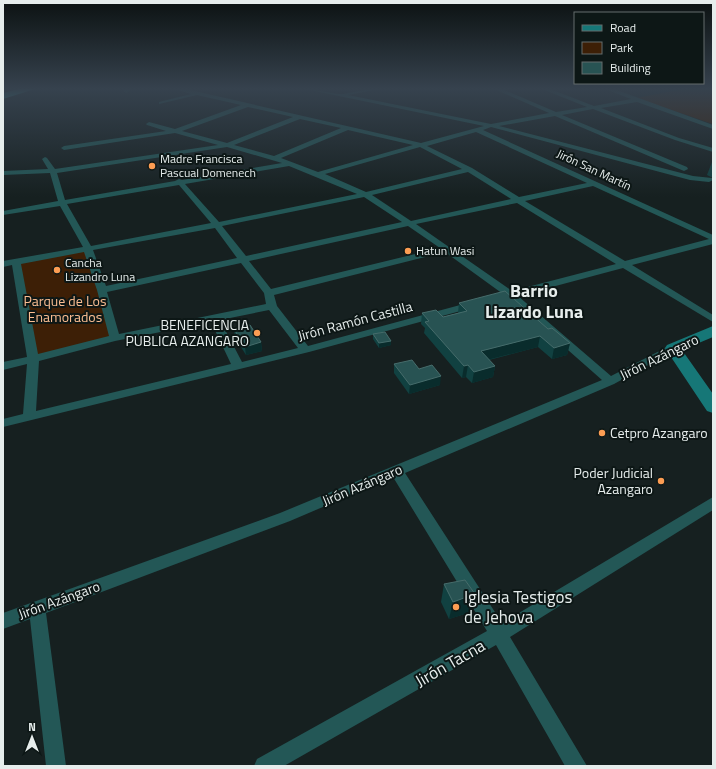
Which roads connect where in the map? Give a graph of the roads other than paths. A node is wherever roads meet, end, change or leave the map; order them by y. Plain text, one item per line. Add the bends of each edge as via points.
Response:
1 (152, 125) edge
2 (193, 125) edge
3 (279, 125) edge
4 (333, 125) edge
5 (466, 125) edge
6 (493, 125) joint
7 (580, 125) edge
8 (641, 125) edge
9 (347, 128) junction
10 (478, 130) junction
11 (176, 131) junction
12 (228, 145) junction
13 (421, 146) junction
14 (64, 148) dead end
15 (713, 150) edge
16 (275, 158) junction
17 (45, 159) dead end
18 (289, 163) junction
19 (469, 170) junction
20 (53, 171) junction
21 (713, 171) edge
22 (3, 173) edge
23 (318, 174) junction
24 (696, 177) junction
25 (179, 181) junction
26 (711, 181) edge
27 (596, 183) junction
28 (367, 195) junction
29 (520, 200) junction
30 (62, 203) junction
31 (3, 213) edge
32 (217, 225) junction
33 (409, 225) junction
34 (713, 238) edge
35 (713, 241) edge
36 (87, 247) junction
37 (447, 249) junction
38 (16, 261) junction
39 (243, 261) junction
40 (3, 264) edge
41 (625, 264) junction
42 (102, 290) junction
43 (269, 293) junction
44 (511, 295) junction
45 (272, 306) junction
46 (214, 318) junction
47 (713, 319) edge
48 (713, 331) edge
49 (115, 338) junction
50 (673, 348) junction
51 (305, 350) junction
52 (33, 360) junction
53 (3, 366) edge
54 (238, 366) junction
55 (610, 381) junction
56 (713, 407) edge
57 (29, 416) junction
58 (3, 423) edge
59 (396, 470) junction
60 (713, 503) edge
61 (37, 608) junction
62 (3, 621) edge
63 (499, 634) junction
64 (56, 766) edge
65 (264, 766) edge
66 (577, 766) edge

1 - 11 street
2 - 11 street
3 - 12 street
4 - 9 street
5 - 10 street, Jirón San Martín
6 - 10 street
6 - 24 street
7 - 24 street
8 - 15 street
9 - 13 street
9 - 16 street
10 - 13 street
10 - 27 street, Jirón San Martín
11 - 12 street
11 - 14 street
12 - 16 street
12 - 20 street
13 - 19 street
13 - 23 street
16 - 18 street
17 - 20 street
18 - 23 street
18 - 25 street
19 - 28 street
19 - 29 street
20 - 22 street
20 - 30 street
21 - 24 street
23 - 28 street
24 - 26 street
25 - 30 street
25 - 32 street
27 - 29 street
27 - 34 street, Jirón San Martín
28 - 32 street
28 - 33 street
29 - 33 street
29 - 41 street
30 - 31 street
30 - 36 street
32 - 36 street
32 - 39 street
33 - 37 street
33 - 39 street
35 - 41 street, Jirón Ramón Castilla
36 - 38 street
36 - 42 street
37 - 43 street
37 - 44 street
38 - 40 street
38 - 52 street
39 - 42 street
39 - 43 street
41 - 44 street, Jirón Ramón Castilla
41 - 47 street
42 - 49 street
43 - 45 street
44 - 51 street, Jirón Ramón Castilla
44 - 55 street
45 - 46 street
45 - 51 street
46 - 49 street
46 - 54 street
48 - 50 street, Jirón Azángaro
49 - 52 street
50 - 55 street, Jirón Azángaro
50 - 56 street
51 - 54 street, Jirón Ramón Castilla
52 - 53 street
52 - 57 street
54 - 57 street, Jirón Ramón Castilla
55 - 59 street, Jirón Azángaro
57 - 58 street, Jirón Ramón Castilla
59 - 61 street, Jirón Azángaro via 285,517
59 - 63 street
60 - 63 street, Jirón Tacna
61 - 62 street, Jirón Azángaro
61 - 64 street
63 - 65 street, Jirón Tacna
63 - 66 street

